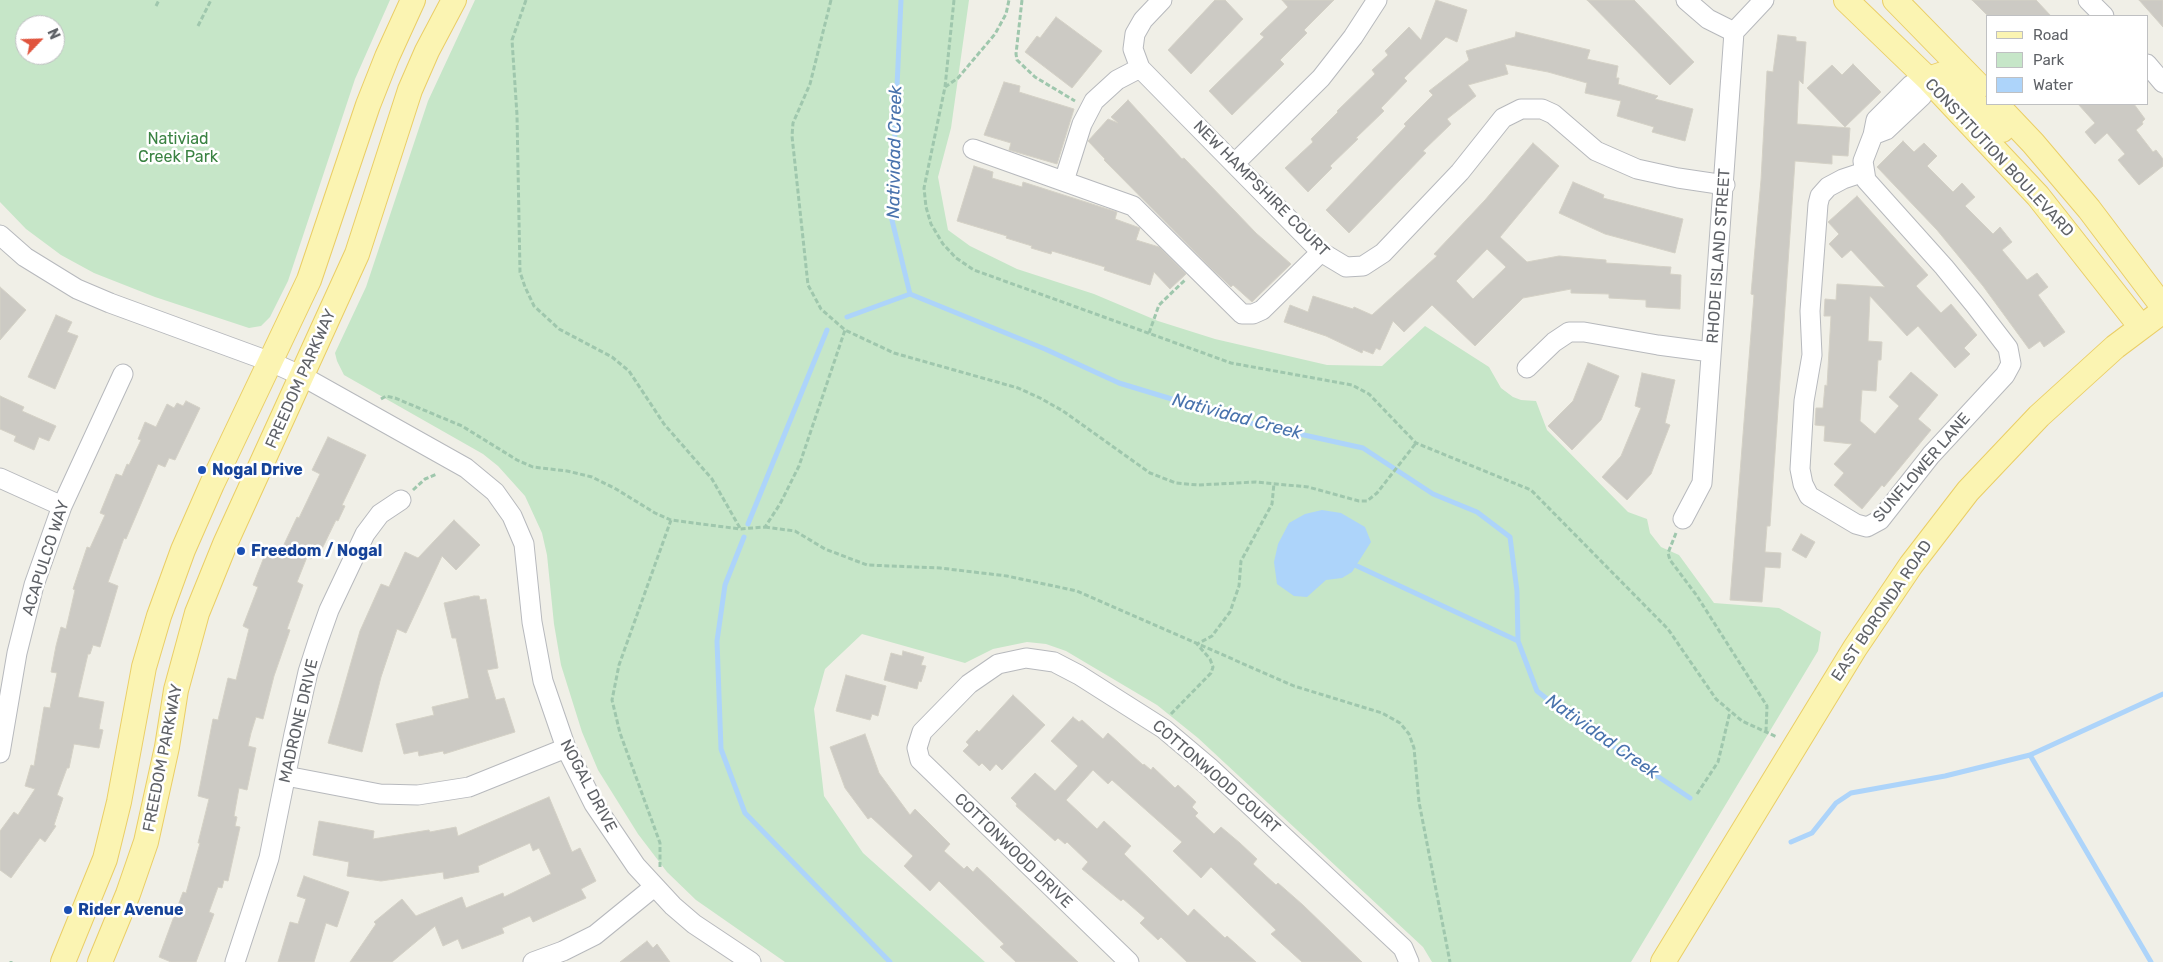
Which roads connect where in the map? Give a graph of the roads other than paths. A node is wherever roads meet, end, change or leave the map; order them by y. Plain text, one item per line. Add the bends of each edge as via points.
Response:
1 (413, 0) edge
2 (454, 0) edge
3 (1162, 0) edge
4 (1377, 0) edge
5 (1686, 0) edge
6 (1764, 0) edge
7 (1846, 0) edge
8 (1895, 0) edge
9 (2088, 0) edge
10 (2103, 15) edge
11 (1734, 32) junction
12 (2148, 65) edge
13 (1140, 68) junction
14 (1928, 79) junction
15 (2163, 83) edge
16 (1986, 93) edge
17 (1997, 105) edge
18 (2033, 143) junction
19 (973, 149) dead end
20 (1235, 163) junction
21 (1864, 172) junction
22 (1064, 181) junction
23 (1725, 185) junction
24 (0, 235) edge
25 (1321, 252) junction
26 (2163, 307) edge
27 (2163, 311) edge
28 (2141, 327) junction
29 (1711, 352) junction
30 (271, 362) junction
31 (1527, 368) dead end
32 (123, 374) dead end
33 (302, 376) junction
34 (0, 478) edge
35 (401, 500) road end
36 (62, 506) junction
37 (1683, 519) road end
38 (922, 732) joint
39 (566, 748) junction
40 (0, 753) edge
41 (286, 776) junction
42 (654, 887) junction
43 (62, 962) edge
44 (100, 962) edge
45 (234, 962) edge
46 (532, 962) edge
47 (750, 962) edge
48 (1129, 962) edge
49 (1409, 962) edge
50 (1663, 962) edge

1 - 30 main road, FREEDOM PARKWAY via 368,105 309,280
2 - 33 main road, FREEDOM PARKWAY via 410,90 357,254
3 - 13 street via 1135,34 1134,56
4 - 20 street via 1321,78
5 - 11 street via 1704,16
6 - 11 street
7 - 14 main road, CONSTITUTION BOULEVARD
8 - 16 main road
9 - 10 street
11 - 23 street, RHODE ISLAND STREET
12 - 15 street
13 - 20 street, NEW HAMPSHIRE COURT
13 - 22 street via 1104,91 1089,109
14 - 18 main road via 1943,74 1952,79 2006,135
14 - 21 street via 1911,85 1876,120 1865,154
14 - 28 main road, CONSTITUTION BOULEVARD via 2038,196
17 - 18 main road, CONSTITUTION BOULEVARD
18 - 26 main road, CONSTITUTION BOULEVARD via 2089,209
19 - 22 street
20 - 25 street, NEW HAMPSHIRE COURT
21 - 21 street, SUNFLOWER LANE via 1828,187 1818,204 1810,311 1812,355 1804,401 1800,469 1802,484 1809,496 1856,524 1868,527 1880,520 1931,455 2005,375 2011,359 2008,348 1975,304 1870,187
22 - 25 street via 1133,206 1242,314 1262,310
23 - 25 street, NEW HAMPSHIRE COURT via 1637,169 1596,151 1553,114 1542,109 1521,109 1503,118 1460,172 1371,262 1346,267
23 - 29 street, RHODE ISLAND STREET
24 - 30 street, NOGAL DRIVE via 25,257 78,289
27 - 28 main road, EAST BORONDA ROAD
28 - 50 main road, EAST BORONDA ROAD via 2039,416 1968,491 1911,565 1854,648
29 - 31 street via 1570,332 1554,342
29 - 37 street, RHODE ISLAND STREET via 1702,483
30 - 33 street, NOGAL DRIVE
30 - 43 main road, FREEDOM PARKWAY via 212,484 158,616 144,667 120,802 104,859
32 - 36 street, ACAPULCO WAY
33 - 39 street, NOGAL DRIVE via 466,468 495,492 524,544 532,622 543,682
33 - 44 main road, FREEDOM PARKWAY via 197,613 176,690 146,842
34 - 36 street
35 - 41 street, MADRONE DRIVE via 380,514 365,534 329,610 308,672
36 - 40 street, ACAPULCO WAY via 34,586 17,652
38 - 48 street, COTTONWOOD DRIVE via 917,748 925,767
38 - 49 street, COTTONWOOD COURT via 988,669 1008,660 1026,658 1044,659 1064,666 1160,726 1209,767 1403,948
39 - 41 street via 469,787 418,795 380,794
39 - 42 street, NOGAL DRIVE via 606,824
41 - 45 street, MADRONE DRIVE via 269,858
42 - 46 street via 595,935
42 - 47 street, NOGAL DRIVE via 694,924

